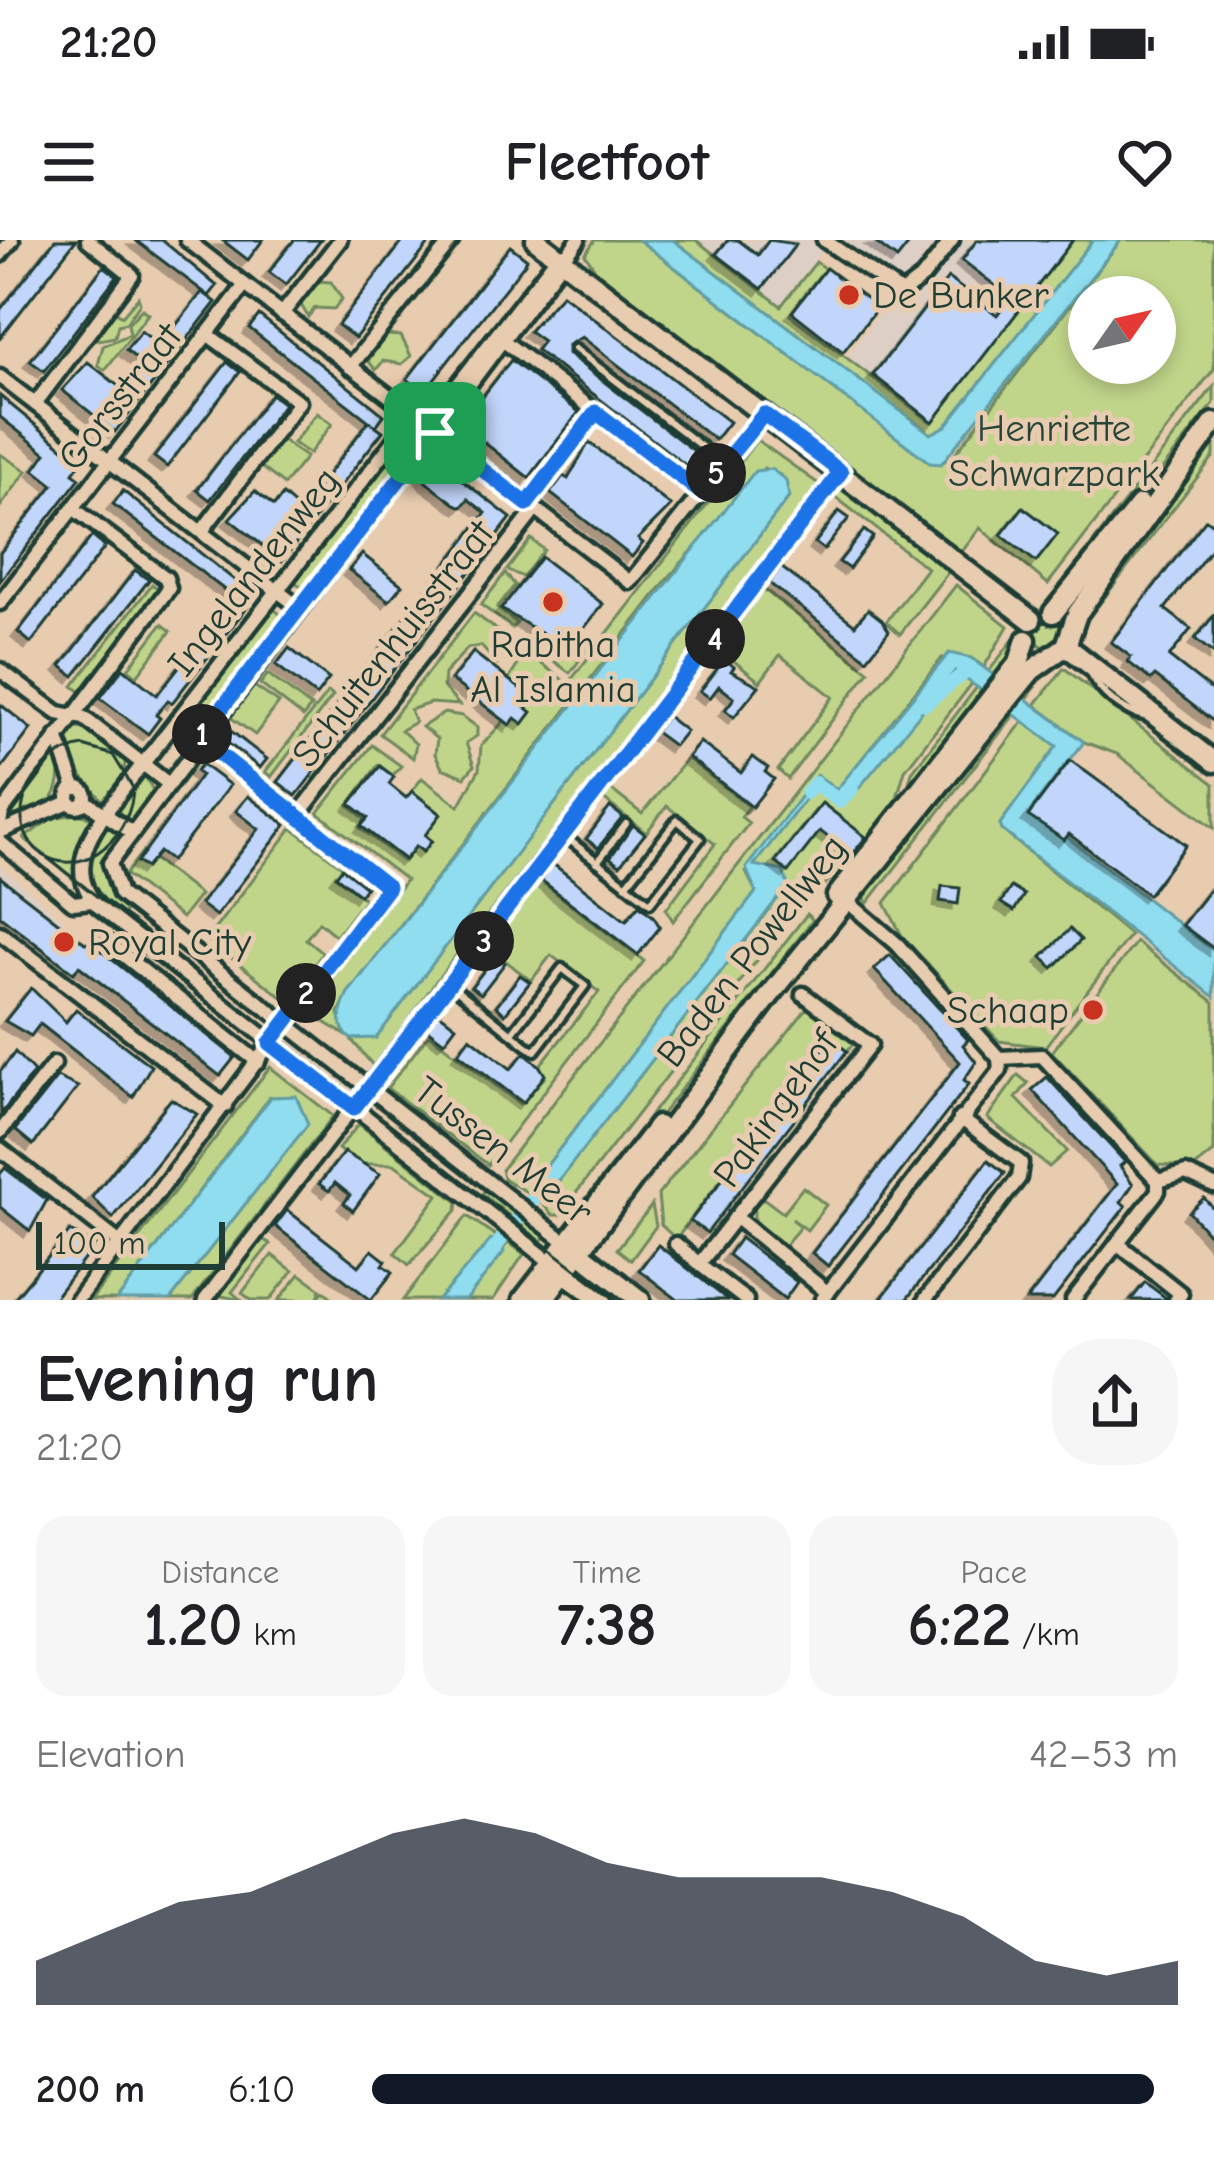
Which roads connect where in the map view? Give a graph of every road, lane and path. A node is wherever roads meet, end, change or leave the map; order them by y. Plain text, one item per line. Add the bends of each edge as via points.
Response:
1 (12, 240) edge
2 (88, 240) edge
3 (187, 240) edge
4 (340, 240) edge
5 (452, 240) edge
6 (536, 240) edge
7 (578, 240) edge
8 (824, 240) edge
9 (952, 240) edge
10 (0, 255) edge
11 (563, 257) junction
12 (244, 285) junction
13 (282, 314) junction
14 (207, 334) junction
15 (505, 342) junction
16 (575, 349) dead end
17 (350, 367) junction
18 (0, 377) edge
19 (35, 404) junction
20 (1214, 410) edge
21 (596, 412) junction
22 (764, 414) junction
23 (418, 419) junction
24 (1214, 423) edge
25 (435, 433) junction
26 (109, 461) junction
27 (724, 464) junction
28 (841, 472) junction
29 (700, 492) junction
30 (531, 507) junction
31 (73, 508) junction
32 (202, 531) junction
33 (277, 591) junction
34 (0, 603) edge
35 (301, 609) junction
36 (1063, 629) junction
37 (1029, 630) junction
38 (1046, 656) junction
39 (5, 674) edge
40 (1017, 677) junction
41 (0, 692) edge
42 (72, 716) junction
43 (177, 720) junction
44 (203, 733) junction
45 (57, 736) junction
46 (1214, 762) edge
47 (144, 763) junction
48 (166, 782) junction
49 (72, 795) junction
50 (104, 815) junction
51 (298, 815) junction
52 (626, 824) dead end
53 (0, 828) edge
54 (130, 831) junction
55 (563, 835) junction
56 (0, 842) edge
57 (597, 862) junction
58 (110, 870) joint
59 (626, 885) junction
60 (843, 898) junction
61 (92, 901) junction
62 (0, 933) edge
63 (107, 942) dead end
64 (451, 985) junction
65 (803, 994) dead end
66 (286, 1021) junction
67 (512, 1033) junction
68 (270, 1043) junction
69 (998, 1058) junction
70 (259, 1062) junction
71 (54, 1064) dead end
72 (370, 1086) junction
73 (225, 1106) junction
74 (354, 1108) junction
75 (960, 1118) junction
76 (0, 1132) edge
77 (0, 1149) edge
78 (1158, 1181) junction
79 (1214, 1186) edge
80 (735, 1216) junction
81 (120, 1243) junction
82 (1117, 1243) junction
83 (676, 1244) dead end
84 (574, 1248) junction
85 (552, 1263) junction
86 (699, 1264) junction
87 (825, 1296) edge
88 (76, 1300) edge
89 (205, 1300) edge
90 (523, 1300) edge
91 (543, 1300) edge
92 (602, 1300) edge
93 (640, 1300) edge
94 (746, 1300) edge
95 (926, 1300) edge
96 (1073, 1300) edge
97 (1176, 1300) edge

1 - 10 street
2 - 19 street via 132,275
3 - 12 street
4 - 13 street
5 - 17 street
6 - 11 main road
7 - 11 street, Ingelandenweg
8 - 9 street via 902,293
11 - 15 street, Ingelandenweg
11 - 22 main road
11 - 23 street, Ingelandenweg via 438,410
12 - 13 street
12 - 14 street, Gorsstraat
13 - 17 street
14 - 26 street, Gorsstraat
14 - 32 street via 299,402
15 - 21 street
15 - 25 street, Ingelandenweg
16 - 27 lane
17 - 23 street
18 - 19 street
19 - 26 street
20 - 36 main road
21 - 29 street
21 - 30 street, Schuitenhuisstraat
22 - 27 street
22 - 28 main road
23 - 25 street
23 - 33 street, Ingelandenweg
24 - 36 main road
25 - 30 street
25 - 35 street, Ingelandenweg
26 - 31 street, Gorsstraat
26 - 32 street
27 - 29 street
28 - 37 main road
28 - 55 street
29 - 30 street via 630,582
30 - 51 street, Schuitenhuisstraat
31 - 34 street, Gorsstraat
31 - 42 street via 169,588
32 - 33 street
33 - 35 street
33 - 43 street, Ingelandenweg
35 - 44 street, Ingelandenweg
36 - 37 main road
36 - 38 main road
36 - 46 main road via 1087,662
37 - 38 main road
37 - 40 main road, Baden Powellweg
38 - 40 main road, Baden Powellweg
39 - 41 street
39 - 42 street
40 - 60 main road, Baden Powellweg
42 - 45 street
42 - 47 street
43 - 44 street
43 - 47 street, Ingelandenweg
44 - 48 street, Ingelandenweg
44 - 51 street
45 - 49 street
45 - 53 street via 2,812
47 - 48 street
47 - 50 street, Ingelandenweg
48 - 54 street, Ingelandenweg
49 - 50 street via 83,790
49 - 53 street
50 - 54 street
50 - 61 street, Ingelandenweg via 83,851
51 - 66 street via 388,887
52 - 57 lane
54 - 58 street, Ingelandenweg
55 - 57 lane
55 - 64 street
56 - 61 street, Tussen Meer via 73,903
57 - 59 lane
58 - 66 street, Tussen Meer via 120,894
59 - 59 lane via 650,903 700,839 676,820
60 - 69 street via 897,944
60 - 84 main road, Baden Powellweg
61 - 68 street, Tussen Meer
62 - 73 street
63 - 70 street
64 - 67 lane
64 - 72 street
65 - 80 street, Pakingehof via 869,1046
66 - 68 street
66 - 72 street, Tussen Meer
67 - 67 lane via 535,1051 585,986 562,968
68 - 70 street
68 - 74 street, Tussen Meer
69 - 75 street via 1000,1070
69 - 78 street via 1028,1053 1052,1063
70 - 73 street
71 - 76 street
72 - 74 street
72 - 84 street, Tussen Meer
73 - 81 street
74 - 85 street, Tussen Meer
74 - 89 street
75 - 87 street
75 - 95 street via 1022,1163 1019,1178
77 - 81 street
78 - 79 street via 1186,1173
78 - 82 street
80 - 86 street, Pakingehof
80 - 87 street, Pakingehof
81 - 88 street
82 - 96 street
82 - 97 street via 1180,1294
83 - 86 street
84 - 85 main road, Baden Powellweg
84 - 93 main road, Tussen Meer
85 - 90 main road, Baden Powellweg
85 - 91 main road, Baden Powellweg
85 - 92 main road, Tussen Meer
86 - 94 street

